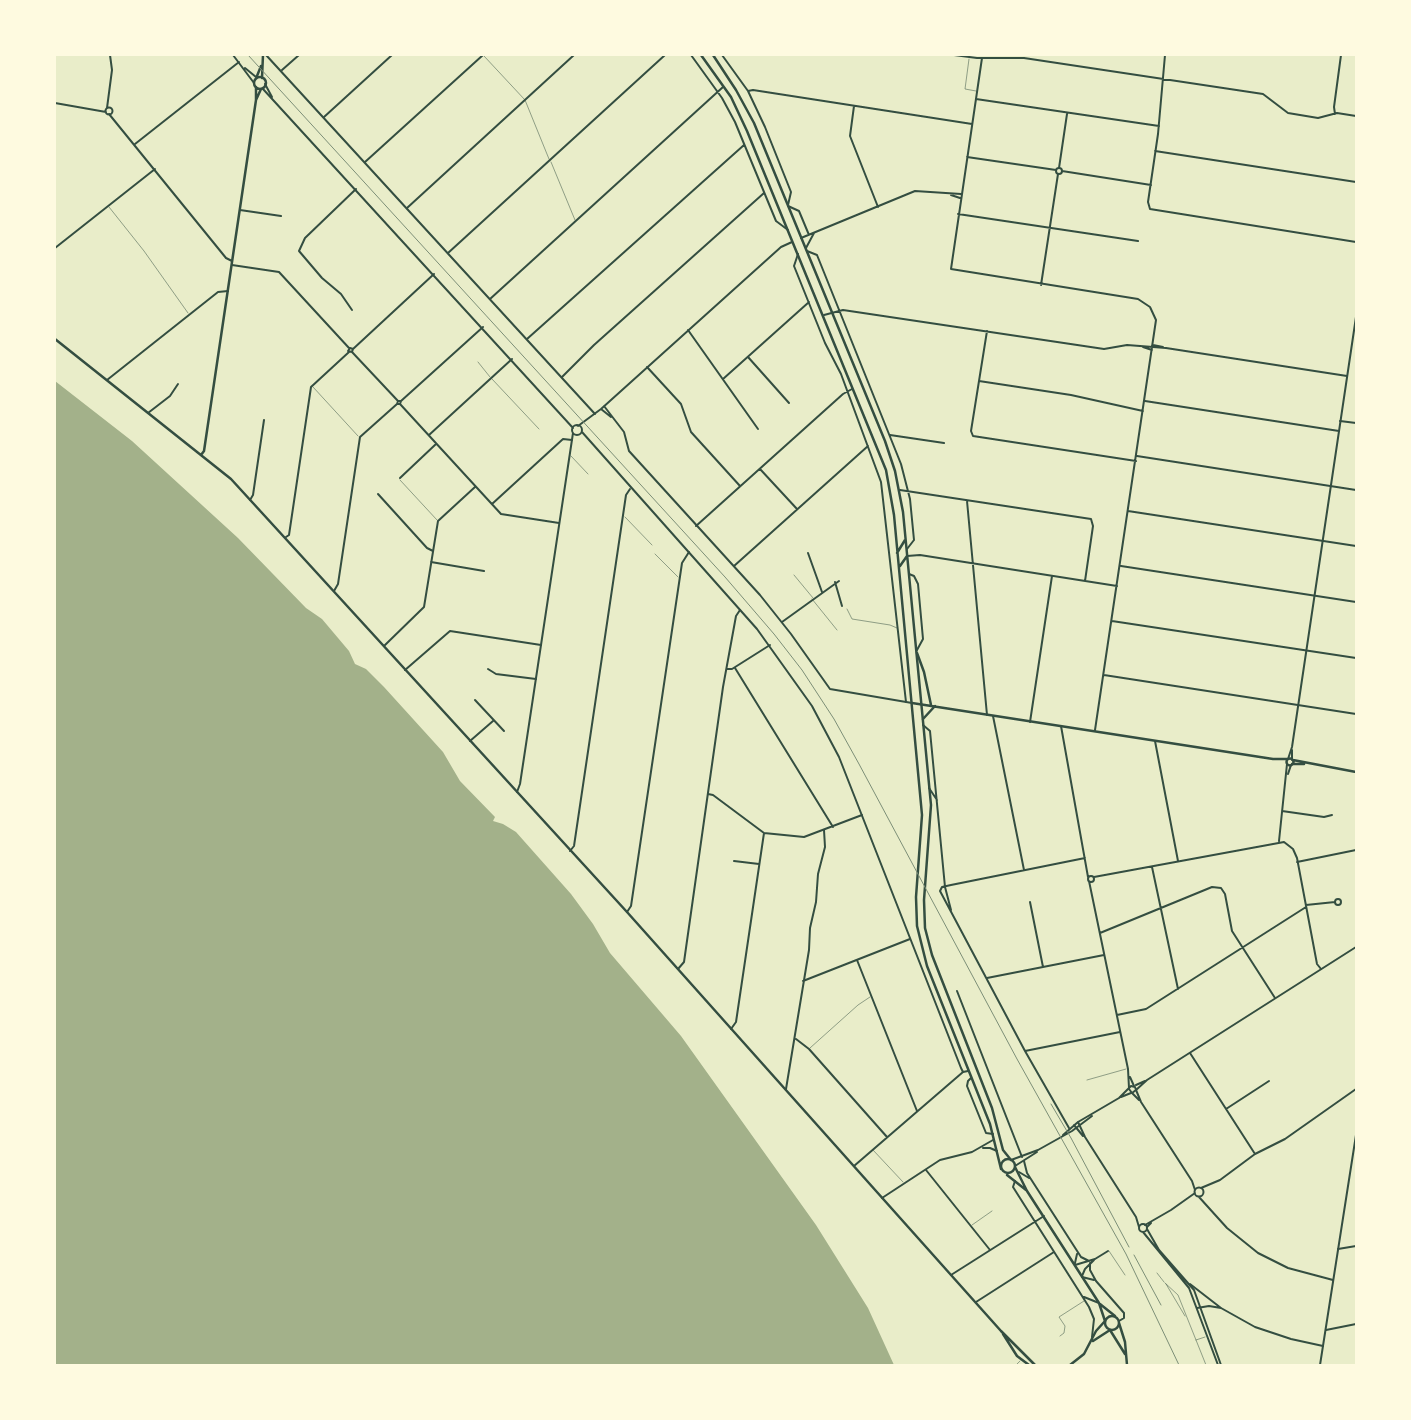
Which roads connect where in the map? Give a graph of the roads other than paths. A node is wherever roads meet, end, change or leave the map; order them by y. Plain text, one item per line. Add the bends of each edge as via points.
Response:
1 (110, 55) edge
2 (233, 55) edge
3 (265, 55) edge
4 (299, 55) edge
5 (392, 55) edge
6 (483, 55) edge
7 (574, 55) edge
8 (665, 55) edge
9 (691, 55) edge
10 (701, 55) edge
11 (713, 55) edge
12 (722, 55) edge
13 (954, 55) edge
14 (1165, 55) edge
15 (1341, 55) edge
16 (970, 58) junction
17 (982, 58) junction
18 (240, 62) junction
19 (261, 65) junction
20 (245, 68) junction
21 (282, 70) junction
22 (257, 76) junction
23 (262, 78) junction
24 (1163, 80) junction
25 (266, 84) junction
26 (255, 85) junction
27 (724, 86) junction
28 (262, 89) junction
29 (717, 91) junction
30 (977, 91) junction
31 (748, 92) junction
32 (272, 96) junction
33 (256, 100) junction
34 (525, 100) junction
35 (976, 100) junction
36 (109, 101) junction
37 (55, 103) edge
38 (854, 106) junction
39 (110, 108) junction
40 (106, 110) junction
41 (112, 111) junction
42 (109, 114) junction
43 (1068, 114) junction
44 (1335, 114) junction
45 (1356, 116) edge
46 (324, 117) junction
47 (116, 120) junction
48 (972, 124) junction
49 (1158, 126) junction
50 (135, 144) junction
51 (744, 145) junction
52 (1156, 151) junction
53 (967, 156) junction
54 (550, 160) junction
55 (366, 162) junction
56 (1059, 168) junction
57 (155, 169) junction
58 (1056, 170) junction
59 (1062, 171) junction
60 (1058, 174) junction
61 (1356, 182) edge
62 (1151, 185) junction
63 (356, 189) junction
64 (764, 193) junction
65 (947, 194) junction
66 (961, 194) junction
67 (960, 198) junction
68 (788, 205) junction
69 (108, 206) junction
70 (878, 207) junction
71 (407, 208) junction
72 (240, 210) junction
73 (958, 214) junction
74 (281, 216) dead end
75 (575, 220) junction
76 (1050, 228) junction
77 (789, 231) junction
78 (814, 233) junction
79 (809, 235) junction
80 (802, 238) junction
81 (793, 241) junction
82 (1138, 241) dead end
83 (1356, 242) edge
84 (55, 248) edge
85 (806, 250) junction
86 (448, 253) junction
87 (798, 254) junction
88 (232, 263) junction
89 (434, 274) junction
90 (1041, 285) junction
91 (228, 291) junction
92 (490, 298) junction
93 (809, 302) junction
94 (352, 310) dead end
95 (840, 310) junction
96 (832, 312) junction
97 (189, 315) junction
98 (823, 315) junction
99 (1356, 317) edge
100 (1355, 324) edge
101 (483, 328) junction
102 (688, 330) junction
103 (987, 331) junction
104 (55, 338) edge
105 (527, 339) junction
106 (1153, 347) junction
107 (351, 350) junction
108 (748, 356) junction
109 (512, 359) junction
110 (478, 362) dead end
111 (648, 367) junction
112 (1347, 376) junction
113 (562, 377) junction
114 (491, 378) junction
115 (723, 379) junction
116 (107, 380) junction
117 (979, 381) junction
118 (178, 384) dead end
119 (312, 386) junction
120 (854, 389) junction
121 (847, 391) junction
122 (1145, 401) junction
123 (399, 403) junction
124 (789, 403) dead end
125 (604, 406) junction
126 (601, 409) junction
127 (1143, 411) junction
128 (148, 413) junction
129 (595, 414) junction
130 (612, 418) junction
131 (264, 420) dead end
132 (587, 420) junction
133 (1340, 420) junction
134 (568, 421) junction
135 (1356, 423) edge
136 (577, 426) junction
137 (573, 428) junction
138 (758, 428) dead end
139 (539, 429) dead end
140 (582, 431) junction
141 (1339, 431) junction
142 (573, 433) junction
143 (428, 435) junction
144 (577, 435) junction
145 (890, 435) junction
146 (360, 438) junction
147 (572, 440) junction
148 (588, 441) junction
149 (944, 443) dead end
150 (436, 444) junction
151 (869, 446) junction
152 (201, 455) junction
153 (570, 455) junction
154 (1137, 456) junction
155 (1136, 461) junction
156 (759, 469) junction
157 (588, 474) dead end
158 (400, 478) joint
159 (475, 486) junction
160 (740, 486) junction
161 (1331, 486) junction
162 (630, 489) junction
163 (900, 490) junction
164 (1356, 490) edge
165 (908, 491) junction
166 (378, 494) dead end
167 (250, 500) junction
168 (967, 500) junction
169 (492, 505) junction
170 (798, 509) junction
171 (1128, 511) junction
172 (623, 516) junction
173 (438, 521) junction
174 (560, 524) junction
175 (696, 526) junction
176 (285, 538) junction
177 (905, 538) junction
178 (1322, 540) junction
179 (652, 545) dead end
180 (1356, 546) edge
181 (906, 549) junction
182 (433, 551) junction
183 (688, 552) junction
184 (808, 553) dead end
185 (897, 553) junction
186 (655, 554) dead end
187 (890, 554) junction
188 (907, 556) junction
189 (431, 562) junction
190 (973, 564) junction
191 (734, 566) junction
192 (1120, 566) junction
193 (899, 567) junction
194 (484, 571) dead end
195 (909, 574) junction
196 (794, 575) dead end
197 (1052, 576) junction
198 (680, 577) junction
199 (839, 581) dead end
200 (1085, 581) junction
201 (835, 582) junction
202 (1117, 586) junction
203 (334, 591) junction
204 (822, 592) junction
205 (1314, 596) junction
206 (813, 598) junction
207 (1356, 602) edge
208 (842, 606) dead end
209 (847, 609) dead end
210 (740, 610) junction
211 (1112, 621) junction
212 (782, 622) junction
213 (898, 628) junction
214 (837, 630) dead end
215 (541, 645) junction
216 (770, 645) junction
217 (384, 646) junction
218 (1306, 650) junction
219 (916, 651) junction
220 (1356, 658) edge
221 (735, 668) junction
222 (488, 669) dead end
223 (726, 669) junction
224 (405, 670) junction
225 (918, 673) junction
226 (909, 674) junction
227 (1104, 675) junction
228 (536, 680) junction
229 (475, 700) dead end
230 (906, 702) junction
231 (912, 703) junction
232 (921, 704) junction
233 (1298, 705) junction
234 (933, 706) junction
235 (1356, 714) edge
236 (987, 715) junction
237 (993, 716) junction
238 (494, 720) junction
239 (923, 720) junction
240 (1030, 722) junction
241 (923, 725) junction
242 (1060, 726) junction
243 (504, 731) dead end
244 (1095, 732) junction
245 (470, 741) junction
246 (1155, 741) junction
247 (1292, 748) junction
248 (1277, 759) junction
249 (1288, 759) junction
250 (1292, 760) junction
251 (1289, 764) junction
252 (1305, 764) junction
253 (1356, 772) edge
254 (929, 788) junction
255 (516, 792) junction
256 (708, 794) junction
257 (937, 800) junction
258 (1282, 812) junction
259 (862, 815) junction
260 (1332, 815) dead end
261 (833, 827) junction
262 (824, 830) junction
263 (764, 833) junction
264 (1279, 841) junction
265 (1356, 850) edge
266 (570, 851) junction
267 (1086, 858) junction
268 (734, 860) dead end
269 (1178, 861) junction
270 (1298, 862) junction
271 (760, 864) junction
272 (1152, 867) junction
273 (1024, 870) junction
274 (1092, 878) junction
275 (945, 886) junction
276 (1092, 893) junction
277 (1030, 902) dead end
278 (1335, 902) dead end
279 (1306, 906) junction
280 (1162, 908) junction
281 (627, 912) junction
282 (952, 912) junction
283 (1100, 933) junction
284 (910, 939) junction
285 (1356, 947) edge
286 (1243, 948) junction
287 (1104, 955) junction
288 (857, 960) junction
289 (1043, 967) junction
290 (678, 969) junction
291 (1321, 969) junction
292 (987, 978) junction
293 (803, 981) junction
294 (1178, 989) junction
295 (957, 991) dead end
296 (871, 996) junction
297 (1275, 998) junction
298 (950, 1000) junction
299 (942, 1004) junction
300 (1117, 1015) junction
301 (731, 1029) junction
302 (1120, 1032) junction
303 (795, 1039) junction
304 (809, 1050) junction
305 (1025, 1051) junction
306 (1190, 1053) junction
307 (976, 1065) junction
308 (967, 1066) junction
309 (1128, 1069) junction
310 (969, 1070) junction
311 (962, 1071) junction
312 (1129, 1074) junction
313 (972, 1078) junction
314 (1087, 1080) dead end
315 (1147, 1080) junction
316 (1269, 1081) dead end
317 (1134, 1086) junction
318 (1129, 1088) junction
319 (785, 1090) junction
320 (1136, 1090) junction
321 (1356, 1091) edge
322 (1132, 1093) junction
323 (1351, 1093) junction
324 (1119, 1098) junction
325 (1141, 1102) junction
326 (1226, 1109) junction
327 (917, 1111) junction
328 (1094, 1115) junction
329 (1078, 1122) junction
330 (1074, 1125) junction
331 (1080, 1126) junction
332 (1070, 1128) junction
333 (1076, 1128) junction
334 (1063, 1135) junction
335 (1356, 1135) edge
336 (994, 1136) junction
337 (888, 1137) junction
338 (1085, 1137) junction
339 (981, 1149) junction
340 (873, 1150) junction
341 (1038, 1150) junction
342 (997, 1151) junction
343 (1255, 1154) junction
344 (1022, 1157) junction
345 (1011, 1160) junction
346 (1024, 1161) junction
347 (854, 1166) junction
348 (1015, 1166) junction
349 (926, 1169) junction
350 (1002, 1170) junction
351 (1019, 1172) junction
352 (1031, 1179) junction
353 (1015, 1181) junction
354 (1192, 1181) junction
355 (904, 1183) junction
356 (1211, 1185) junction
357 (1200, 1188) junction
358 (1027, 1191) junction
359 (1203, 1193) junction
360 (1196, 1194) junction
361 (882, 1198) junction
362 (1207, 1205) junction
363 (992, 1211) dead end
364 (1044, 1216) junction
365 (1136, 1217) junction
366 (1035, 1222) junction
367 (970, 1226) junction
368 (1139, 1226) junction
369 (1145, 1226) junction
370 (1143, 1232) junction
371 (1356, 1246) edge
372 (1338, 1249) junction
373 (990, 1250) junction
374 (1077, 1251) junction
375 (1108, 1251) joint
376 (1054, 1252) junction
377 (1090, 1262) junction
378 (1075, 1265) junction
379 (1157, 1273) dead end
380 (951, 1275) junction
381 (1082, 1276) junction
382 (1125, 1276) dead end
383 (1333, 1280) junction
384 (1096, 1281) junction
385 (1165, 1283) junction
386 (1188, 1284) junction
387 (1082, 1296) junction
388 (1085, 1300) junction
389 (976, 1303) junction
390 (1099, 1303) junction
391 (1201, 1307) junction
392 (1197, 1308) junction
393 (1221, 1308) junction
394 (1116, 1317) junction
395 (1186, 1317) junction
396 (1105, 1321) junction
397 (1119, 1322) junction
398 (1356, 1324) edge
399 (1110, 1330) junction
400 (1326, 1330) junction
401 (1001, 1331) junction
402 (1209, 1335) junction
403 (1060, 1336) dead end
404 (1194, 1340) junction
405 (1092, 1342) junction
406 (1323, 1346) junction
407 (1125, 1355) junction
408 (1028, 1358) junction
409 (1021, 1360) junction
410 (1016, 1365) edge
411 (1027, 1365) edge
412 (1035, 1365) edge
413 (1070, 1365) edge
414 (1128, 1365) edge
415 (1206, 1365) edge
416 (1219, 1365) edge
417 (1320, 1365) edge

1 - 36 street
2 - 18 street
3 - 19 main road
3 - 21 street
4 - 21 street
5 - 46 street
6 - 34 lane
6 - 55 street
7 - 34 street
8 - 54 street
9 - 29 street
10 - 27 main road
11 - 68 main road via 750,114
12 - 31 street
13 - 16 street
14 - 24 street
15 - 44 street
16 - 17 street
16 - 30 lane via 965,89
17 - 24 street via 1024,58
17 - 30 street
18 - 20 street
18 - 50 street
19 - 22 main road
19 - 23 main road
20 - 22 street
20 - 26 street
21 - 46 street
22 - 23 main road
22 - 26 main road
23 - 25 main road
24 - 44 street via 1265,95 1292,114 1320,118
24 - 49 street
25 - 28 main road
25 - 32 street
26 - 28 main road
26 - 33 main road
27 - 29 street
27 - 77 main road via 747,131
28 - 32 street
28 - 33 main road
29 - 51 street
29 - 75 street
30 - 35 street
31 - 38 street via 753,90
31 - 68 street via 791,191
32 - 63 street
33 - 72 main road
34 - 54 lane
34 - 71 street
35 - 43 street
35 - 48 street
36 - 39 street
36 - 40 street
37 - 40 street
38 - 48 street
38 - 70 street via 850,136
39 - 40 street
39 - 41 street
40 - 42 street
41 - 42 street
41 - 47 street
42 - 47 street
43 - 49 street
43 - 56 street
44 - 45 street
46 - 55 street
47 - 50 street
48 - 53 street
49 - 52 street
50 - 57 street
51 - 64 street
51 - 105 street
52 - 61 street
52 - 62 street
53 - 58 street
53 - 66 street
54 - 75 lane
54 - 86 street
55 - 71 street
56 - 58 street
56 - 59 street
57 - 69 street
57 - 88 street
58 - 60 street
59 - 60 street
59 - 62 street
60 - 76 street
62 - 83 street via 1150,209
63 - 89 street
63 - 94 street via 305,238 299,251
64 - 77 street via 776,221
64 - 113 street
65 - 66 street
65 - 67 street
65 - 70 street via 919,190
66 - 67 street
67 - 73 street
68 - 79 street via 799,212
68 - 80 main road
69 - 84 street
69 - 97 lane
70 - 78 street
71 - 86 street
72 - 74 street
72 - 88 main road
73 - 76 street
73 - 90 street via 951,270
75 - 92 street
76 - 82 street
76 - 90 street
77 - 81 main road
78 - 79 street
78 - 85 street
79 - 80 street
80 - 81 main road
80 - 85 main road
81 - 87 main road
81 - 102 street via 781,247
85 - 95 street via 817,256
85 - 96 main road
86 - 92 street
87 - 93 street via 794,266
87 - 98 main road
88 - 91 main road
88 - 107 street via 279,272
89 - 101 street
89 - 107 street
90 - 106 street via 1142,301 1155,316
91 - 97 street via 220,291
91 - 152 main road
92 - 105 street
93 - 108 street
93 - 121 street
95 - 96 street
95 - 103 street
95 - 145 street
96 - 98 street
96 - 163 main road via 888,450
97 - 116 street
98 - 120 main road
99 - 100 street
100 - 112 street
101 - 109 street
101 - 123 street
102 - 111 street
102 - 115 street
103 - 106 street via 1104,349 1125,345
103 - 117 street
104 - 116 main road
105 - 113 street
106 - 112 street
106 - 122 street
107 - 119 street
107 - 123 street
108 - 115 street
108 - 124 street
109 - 114 street
109 - 134 street
110 - 114 lane
111 - 125 street
111 - 160 street via 681,404 691,432
112 - 133 street
113 - 129 street
114 - 139 lane
114 - 143 street
115 - 138 street
116 - 128 main road
117 - 127 street via 1071,395
117 - 155 street via 972,435
118 - 128 street via 170,396
119 - 146 lane
119 - 176 street via 289,535
120 - 121 street
120 - 185 main road via 886,470
121 - 151 street
121 - 156 street
122 - 127 street
122 - 141 street
123 - 143 street
123 - 146 street
125 - 126 street
125 - 130 street
126 - 129 street
126 - 130 street
127 - 154 street
128 - 152 main road
129 - 132 street
130 - 175 street via 624,432 629,452
131 - 167 street
132 - 136 street
132 - 140 street
133 - 135 street
133 - 141 street
134 - 136 street
134 - 137 street
136 - 137 street
136 - 140 street
137 - 142 street
140 - 144 street
140 - 148 street
141 - 161 street
142 - 144 street
142 - 147 street
143 - 150 street
144 - 147 street
144 - 148 street
145 - 149 street
145 - 165 street
146 - 203 street via 338,584
147 - 153 street
147 - 169 street via 563,439
148 - 162 street
150 - 158 street
150 - 159 street
151 - 170 street
151 - 187 street via 883,490
152 - 167 main road via 231,479
153 - 157 lane
153 - 174 street
154 - 155 street
154 - 161 street
155 - 171 street
156 - 160 street
156 - 170 street
158 - 173 lane
159 - 169 street
159 - 173 street
160 - 175 street
161 - 164 street
161 - 178 street
162 - 172 street
162 - 183 street
163 - 165 street
163 - 177 main road
165 - 168 street
165 - 181 street via 914,540
166 - 182 street
167 - 176 main road
168 - 190 street
168 - 200 street via 1092,520
169 - 174 street via 505,516
170 - 191 street
171 - 178 street
171 - 192 street
172 - 179 lane
172 - 266 street via 574,846
173 - 182 street
174 - 215 street
175 - 191 street
176 - 203 main road
177 - 181 main road
177 - 185 main road
178 - 180 street
178 - 205 street
181 - 188 main road
182 - 189 street
183 - 198 street via 683,558
183 - 210 street
184 - 204 street
185 - 187 street
185 - 193 main road
186 - 198 lane via 676,577
187 - 213 street
188 - 190 street
188 - 193 main road
188 - 195 main road
189 - 194 street
189 - 217 street via 424,607
190 - 197 street
190 - 236 street
191 - 212 street
192 - 202 street
192 - 205 street
193 - 226 main road
195 - 219 main road
195 - 219 street via 918,584 922,641
196 - 206 lane
197 - 200 street
197 - 240 street
198 - 281 street via 631,906
199 - 201 street
200 - 202 street
201 - 204 street
201 - 208 street
202 - 211 street
203 - 217 main road
204 - 206 street
205 - 207 street
205 - 218 street
206 - 212 street
206 - 214 lane
209 - 213 lane via 852,619
210 - 216 street
210 - 223 street via 736,616
211 - 218 street
211 - 227 street
212 - 230 street via 833,691
213 - 230 street
215 - 224 street via 450,631
215 - 228 street
216 - 221 street
216 - 259 street via 822,722
217 - 224 main road
218 - 220 street
218 - 233 street
219 - 225 main road
219 - 234 main road
221 - 223 street
221 - 261 street
222 - 228 street via 496,674
223 - 256 street
224 - 245 main road
225 - 226 main road
225 - 232 main road
226 - 231 main road
227 - 233 street
227 - 244 street
228 - 255 street via 520,784
229 - 238 street
230 - 231 street
231 - 232 main road
231 - 299 main road via 922,815 916,902 921,947
232 - 234 main road
232 - 239 main road
233 - 235 street
233 - 247 street
234 - 236 main road
234 - 239 main road
236 - 237 main road
237 - 240 main road
237 - 273 street
238 - 243 street
238 - 245 street
239 - 241 main road
240 - 242 main road
241 - 254 main road
241 - 257 street via 930,731
242 - 244 main road
242 - 267 street
244 - 246 main road
245 - 255 main road
246 - 248 main road
246 - 269 street
247 - 249 street
247 - 250 street
248 - 249 main road
248 - 251 main road
249 - 250 main road
249 - 251 main road
250 - 251 main road
250 - 252 main road
251 - 252 main road
251 - 258 street
252 - 253 main road
254 - 257 street
254 - 298 main road via 931,828 924,904 930,946
255 - 266 main road
256 - 263 street
256 - 290 street via 684,962
257 - 275 street
258 - 260 street
258 - 264 street
259 - 261 street
259 - 284 street
261 - 262 street
262 - 263 street via 801,838
262 - 293 street via 825,846
263 - 271 street
264 - 269 street
264 - 270 street via 1290,846
265 - 270 street
266 - 281 main road
267 - 273 street
267 - 274 street
268 - 271 street
269 - 272 street
270 - 279 street
271 - 301 street via 736,1022
272 - 274 street
272 - 280 street
273 - 275 street
274 - 276 street
274 - 276 street via 1089,881
275 - 282 street
275 - 282 street via 940,893
276 - 283 street
277 - 289 street
278 - 279 street
279 - 286 street
279 - 291 street via 1317,964
280 - 283 street
280 - 286 street via 1212,887 1221,888 1232,931
280 - 294 street
281 - 290 main road
282 - 292 street
283 - 287 street
284 - 288 street
284 - 311 street
285 - 291 street
286 - 294 street
286 - 297 street
287 - 289 street
287 - 300 street
288 - 293 street
288 - 296 street
289 - 292 street
290 - 301 main road
291 - 297 street
292 - 305 street
293 - 303 street
294 - 300 street via 1146,1009
295 - 344 street
296 - 304 lane
296 - 327 street
297 - 306 street
298 - 299 main road
298 - 307 main road
299 - 308 main road
300 - 302 street
301 - 319 main road
302 - 305 street
302 - 309 street
303 - 304 street
303 - 319 street
304 - 337 street
305 - 332 street
306 - 315 street
306 - 326 street
307 - 308 main road
307 - 310 main road
307 - 345 main road via 1003,1150
308 - 310 main road
308 - 311 street
309 - 312 street
309 - 314 lane
310 - 311 street
310 - 313 main road
311 - 327 street
312 - 317 street
312 - 318 street
313 - 336 main road
313 - 336 street via 967,1086 986,1132
315 - 317 street
315 - 320 street
316 - 326 street
317 - 318 street
317 - 320 street
318 - 322 street
318 - 324 street
319 - 347 main road
320 - 322 street
320 - 325 street
321 - 323 street
321 - 323 street
322 - 324 street
322 - 325 street
323 - 343 street via 1285,1139
324 - 328 street
325 - 354 street
326 - 343 street
327 - 337 street
328 - 329 street
328 - 331 street
329 - 330 street
329 - 331 street
330 - 332 street
330 - 333 street
331 - 333 street
331 - 338 street
332 - 334 street
333 - 334 street
333 - 338 street
334 - 341 street
335 - 372 street
336 - 339 street
336 - 342 main road
337 - 340 street
338 - 365 street
339 - 342 street
339 - 349 street via 940,1160
340 - 347 street
340 - 355 lane
341 - 344 street
341 - 346 street
342 - 350 main road
343 - 356 street
344 - 345 street
344 - 346 street
345 - 348 main road
345 - 350 main road via 1002,1162
346 - 348 street
346 - 352 street
347 - 361 main road
348 - 350 main road via 1011,1173
348 - 351 main road
349 - 355 street
349 - 367 street
350 - 353 main road
351 - 352 street
351 - 358 main road
352 - 374 street
353 - 358 main road
353 - 366 street via 1012,1187
354 - 357 street
354 - 360 street
355 - 361 street
356 - 357 street
356 - 359 street
357 - 359 street
357 - 360 street
358 - 364 main road
359 - 360 street
359 - 362 street
360 - 362 street
360 - 369 street
361 - 380 main road
362 - 383 street via 1227,1228 1258,1253 1288,1268
363 - 367 lane
364 - 366 street
364 - 378 main road
365 - 368 street
365 - 369 street
366 - 373 street
366 - 376 street
367 - 373 street
368 - 369 street
368 - 370 street
369 - 370 street
369 - 386 street via 1159,1250
370 - 386 street
371 - 372 street
372 - 383 street
373 - 380 street
374 - 377 street
374 - 378 street
375 - 377 street
375 - 382 lane via 1112,1252
376 - 387 street
376 - 389 street
377 - 378 street
377 - 381 street
377 - 384 street via 1089,1269
378 - 381 main road
379 - 385 lane
380 - 389 main road
381 - 384 street
381 - 390 main road
383 - 400 street
384 - 397 street via 1124,1313
385 - 395 lane
385 - 395 lane via 1178,1294
386 - 391 street
386 - 392 street
386 - 393 street
387 - 388 street
387 - 390 street
388 - 403 lane via 1060,1317 1065,1326
388 - 405 street via 1093,1317
389 - 401 main road
390 - 394 main road
390 - 396 main road
391 - 392 street
391 - 393 street
391 - 402 street
392 - 402 street
393 - 406 street via 1270,1333
394 - 396 main road via 1110,1316
394 - 397 main road
395 - 404 lane
396 - 399 main road
396 - 405 main road
397 - 399 main road via 1117,1328
397 - 407 main road
398 - 400 street
399 - 405 main road
399 - 407 main road
400 - 406 street
401 - 408 main road
401 - 409 main road
402 - 404 lane
402 - 416 street
404 - 415 lane
405 - 413 main road via 1083,1356
406 - 417 street
407 - 414 main road
408 - 409 main road
408 - 411 main road
408 - 412 main road
409 - 410 lane
409 - 411 main road

